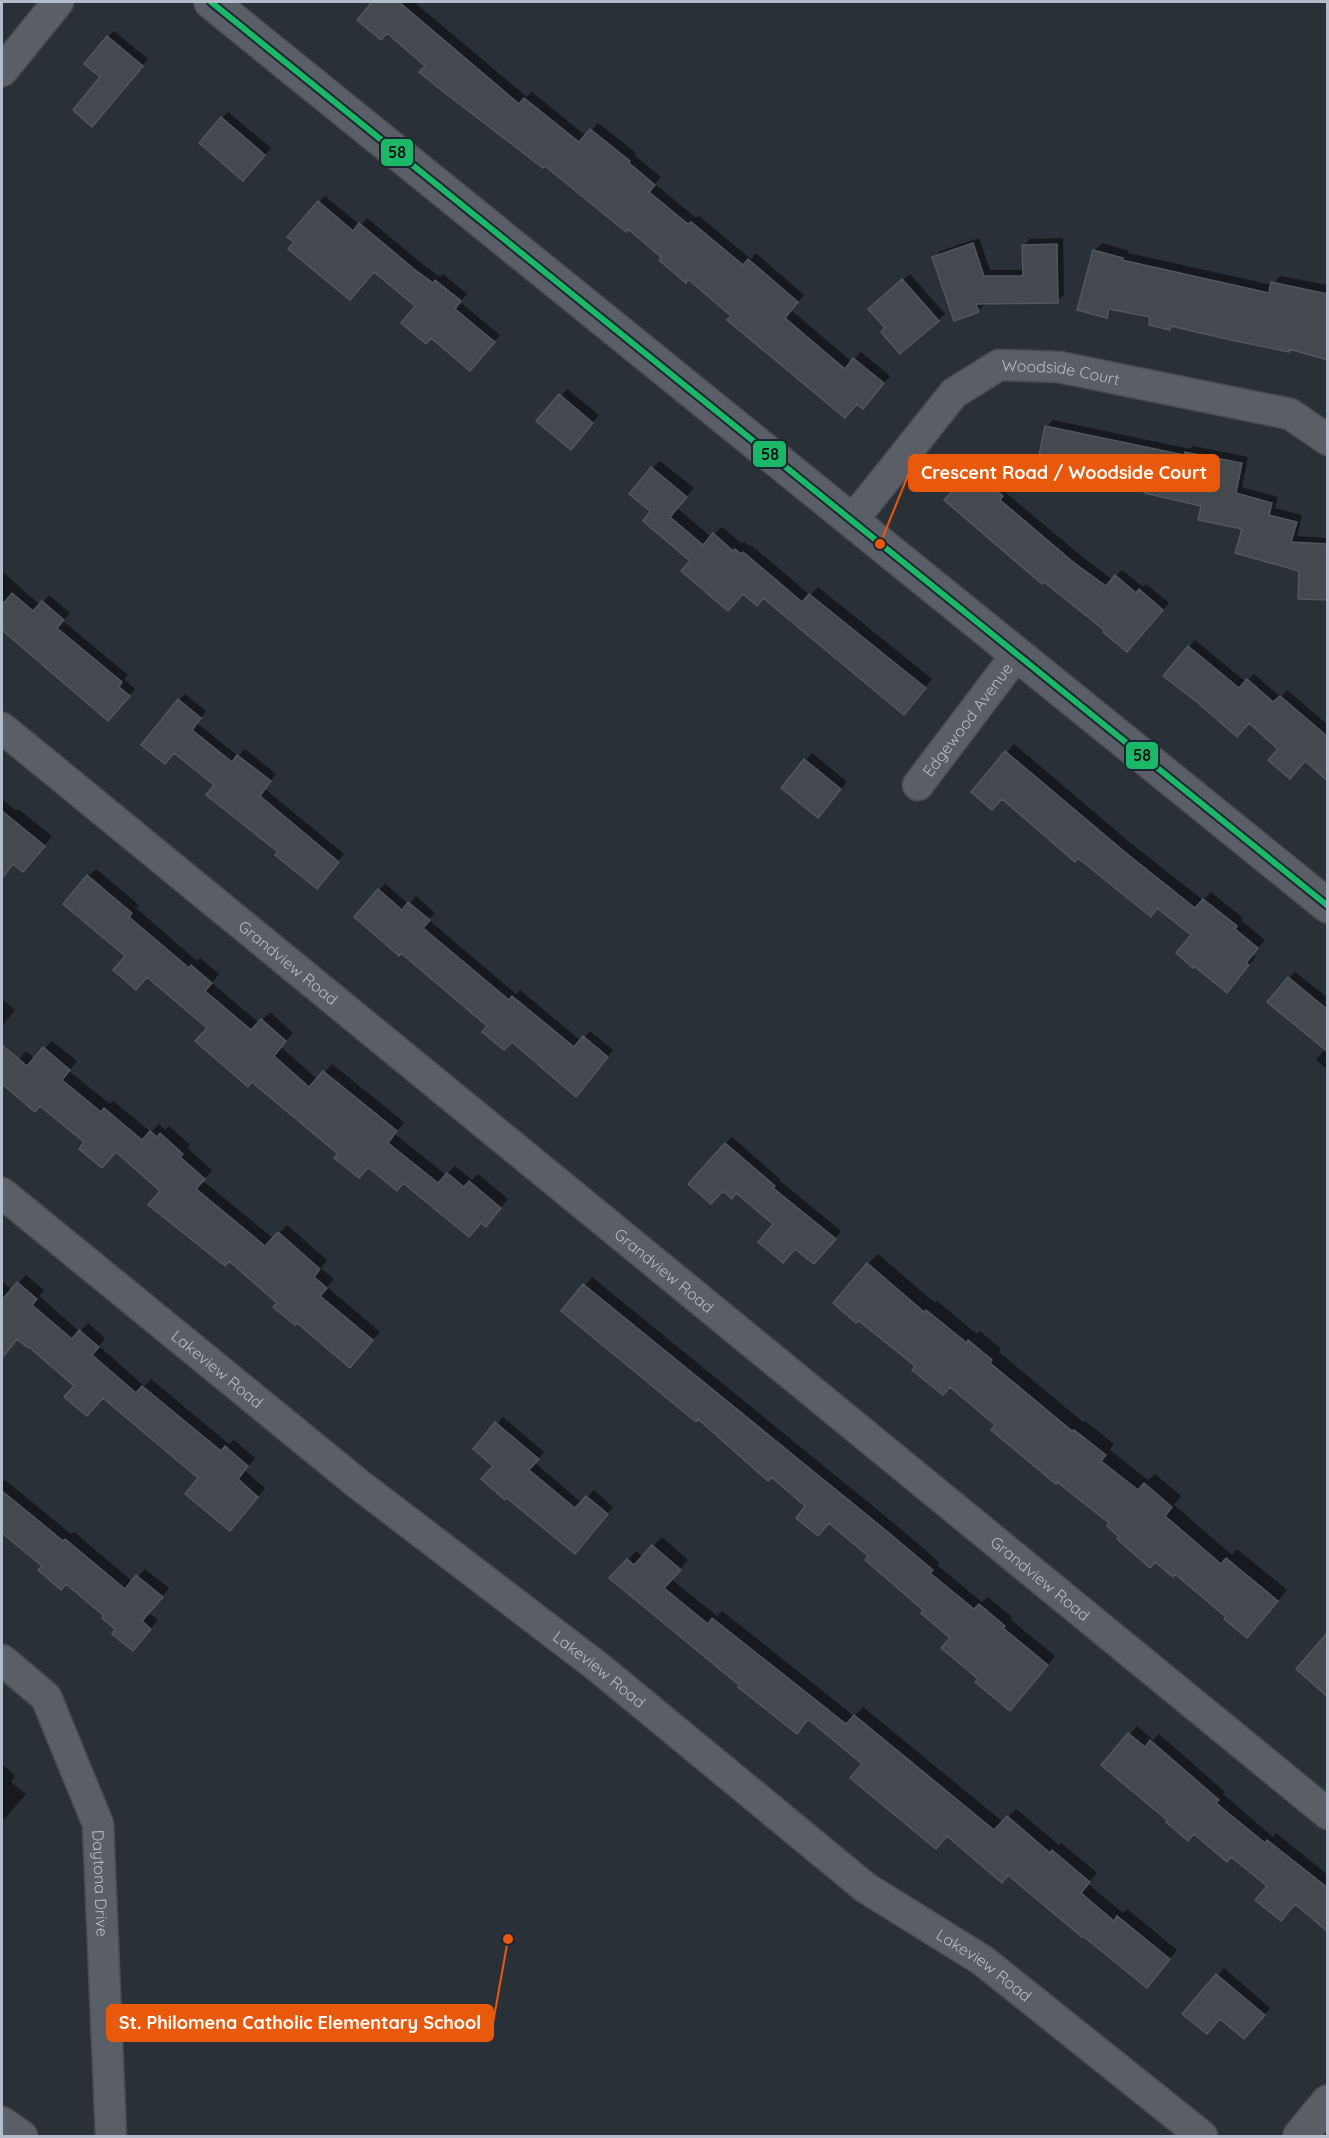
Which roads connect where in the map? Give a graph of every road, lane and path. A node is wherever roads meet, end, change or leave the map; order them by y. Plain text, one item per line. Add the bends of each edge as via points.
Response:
1 (58, 2) edge
2 (211, 2) edge
3 (2, 71) edge
4 (1328, 440) edge
5 (852, 521) junction
6 (1017, 654) junction
7 (2, 728) edge
8 (918, 785) dead end
9 (1328, 906) edge
10 (2, 1193) edge
11 (2, 1660) edge
12 (1328, 1814) edge
13 (1328, 2102) edge
14 (2, 2122) edge
15 (22, 2136) edge
16 (111, 2136) edge
17 (1202, 2136) edge
18 (1300, 2136) edge

1 - 3 street
2 - 5 street
4 - 5 street, Woodside Court via 1290,414 1059,367 999,366 954,393
5 - 6 street
6 - 8 street, Edgewood Avenue
6 - 9 street
7 - 12 street, Grandview Road
10 - 17 street, Lakeview Road via 357,1483 598,1667 866,1888 982,1960
11 - 16 street, Daytona Drive via 46,1697 98,1824
13 - 18 street
14 - 15 street

